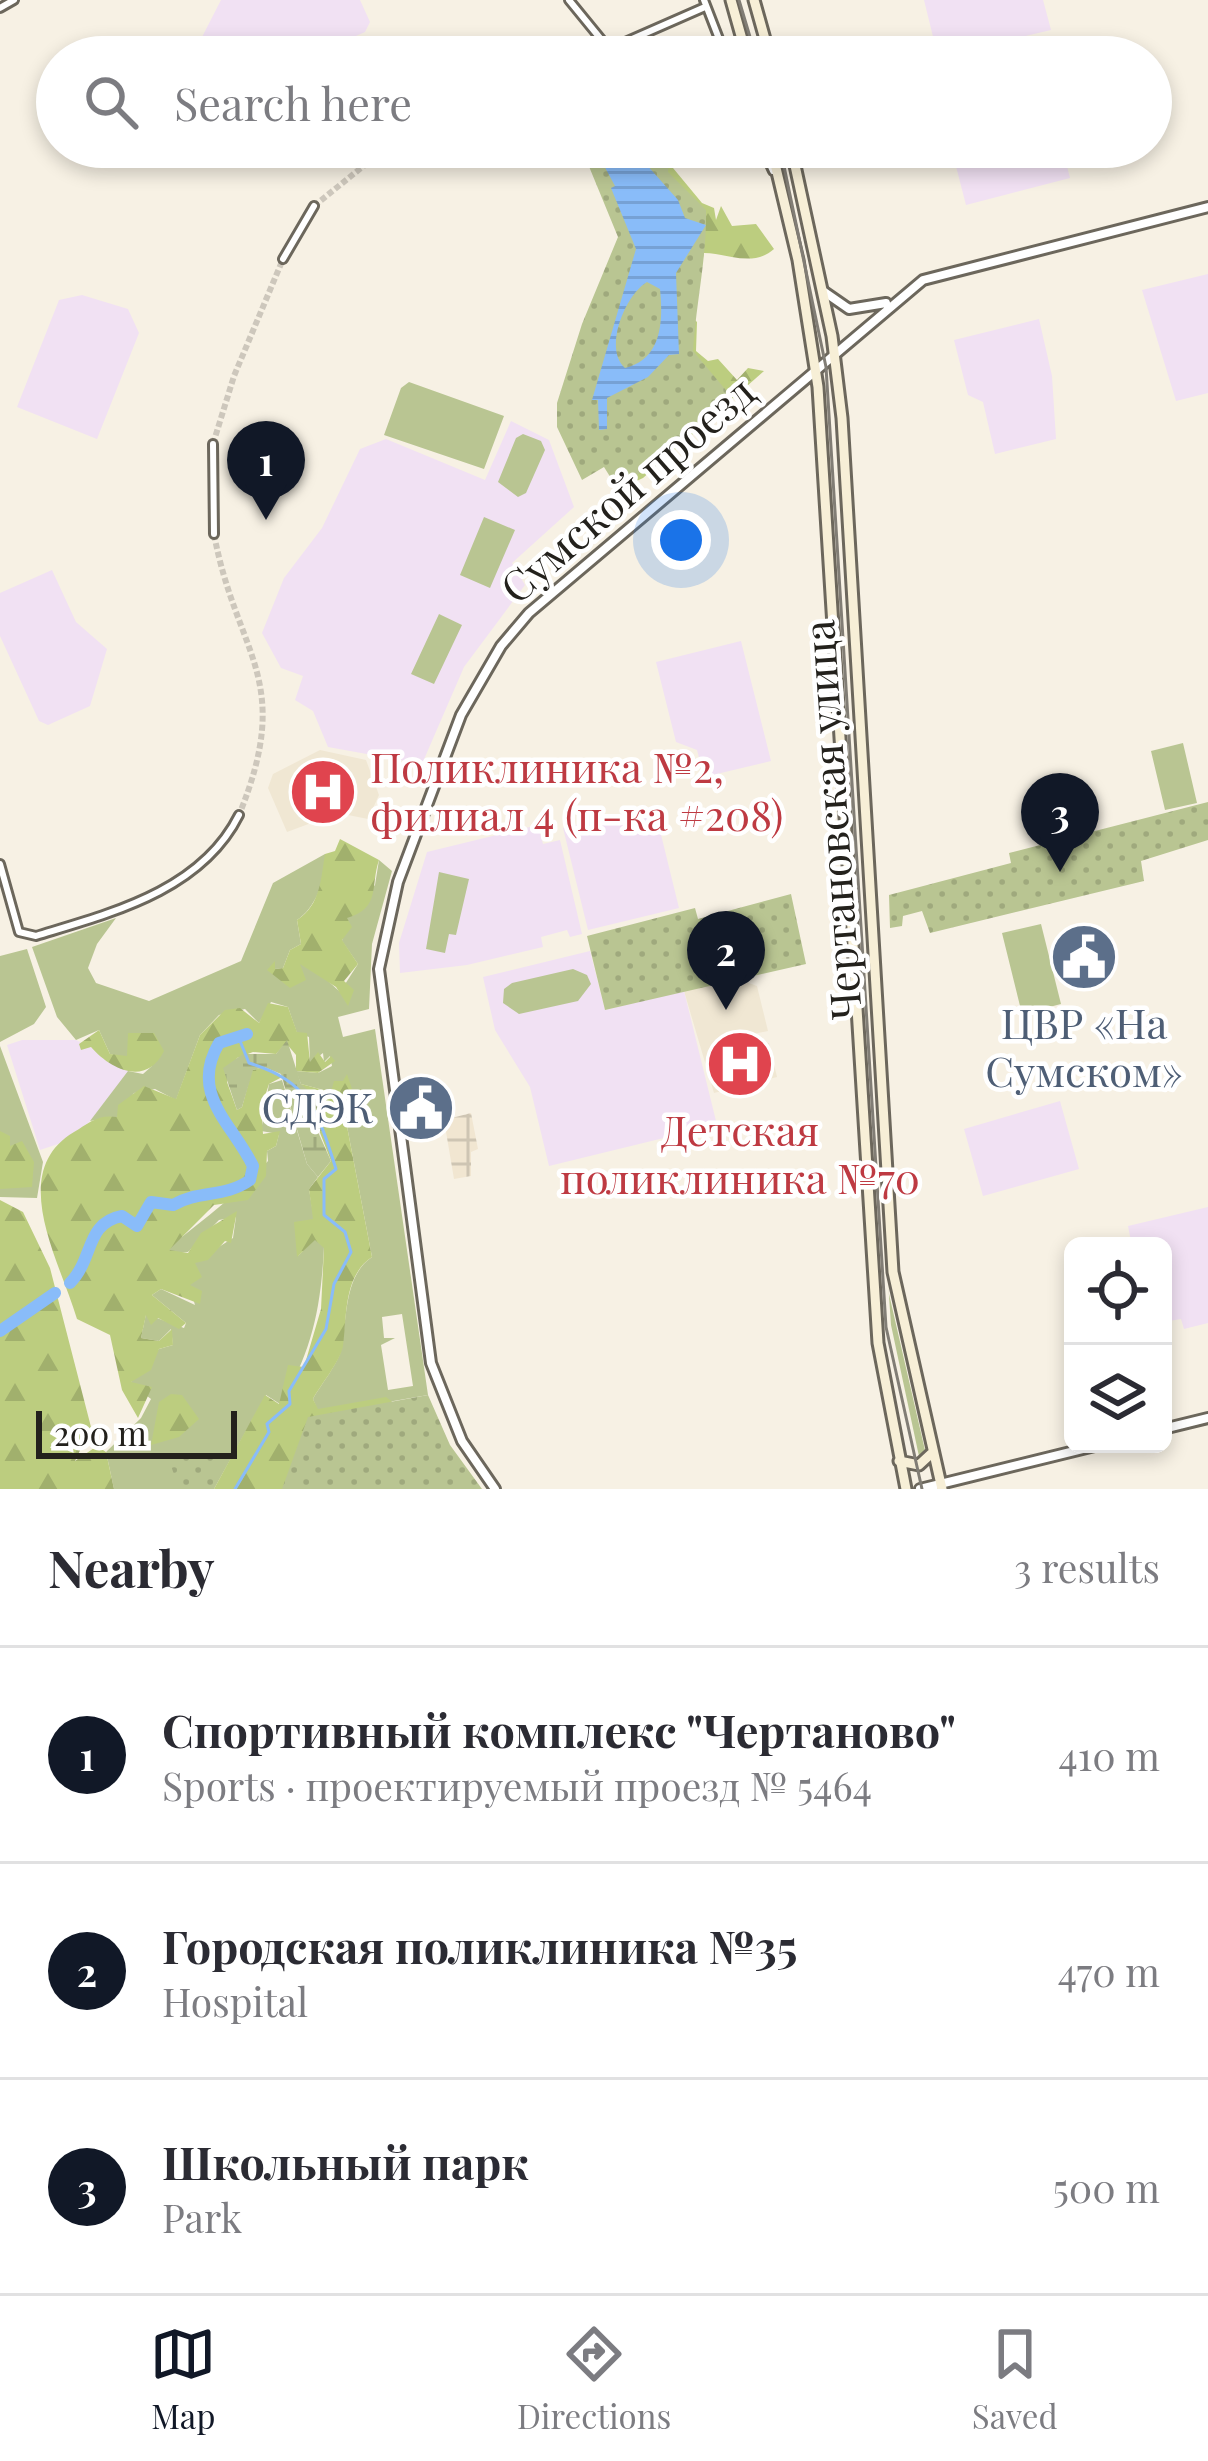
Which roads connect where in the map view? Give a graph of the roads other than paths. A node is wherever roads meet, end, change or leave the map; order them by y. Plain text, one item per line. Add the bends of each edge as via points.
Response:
1 (14, 0) edge
2 (569, 0) edge
3 (731, 0) edge
4 (754, 0) edge
5 (704, 4) edge
6 (0, 8) edge
7 (598, 36) edge
8 (636, 36) edge
9 (717, 36) edge
10 (741, 36) edge
11 (764, 36) edge
12 (774, 168) edge
13 (796, 168) edge
14 (785, 202) junction
15 (804, 202) junction
16 (314, 206) tunnel mouth
17 (1208, 207) edge
18 (284, 259) tunnel mouth
19 (823, 291) junction
20 (903, 293) junction
21 (834, 351) junction
22 (816, 366) junction
23 (213, 444) tunnel mouth
24 (214, 534) tunnel mouth
25 (239, 815) tunnel mouth
26 (0, 864) edge
27 (850, 895) junction
28 (871, 897) junction
29 (874, 933) junction
30 (853, 934) junction
31 (1208, 1418) edge
32 (1172, 1427) edge
33 (933, 1452) junction
34 (1068, 1453) edge
35 (899, 1461) junction
36 (942, 1486) edge
37 (495, 1489) edge
38 (906, 1489) edge
39 (920, 1489) edge

1 - 6 street
2 - 7 street
3 - 10 main road
4 - 11 main road
5 - 8 street
5 - 9 street
12 - 14 main road, Чертановская улица
13 - 15 main road, Чертановская улица
14 - 15 street
14 - 22 main road, Чертановская улица
15 - 19 main road, Чертановская улица
16 - 18 street
17 - 20 street, Сумской проезд via 936,275
19 - 20 street via 859,311
19 - 21 main road, Чертановская улица
20 - 21 street, Сумской проезд
21 - 22 street, Сумской проезд
21 - 28 main road, Чертановская улица
22 - 27 main road, Чертановская улица
22 - 37 street, Сумской проезд via 539,604 501,646 461,715 393,898 380,993 428,1346 448,1413
23 - 24 street
25 - 26 street via 217,850 159,891 36,936 20,932
27 - 28 main road via 859,904
27 - 30 main road, Чертановская улица
28 - 29 main road, Чертановская улица
29 - 30 main road
29 - 33 main road, Чертановская улица via 893,1272
30 - 35 main road, Чертановская улица via 878,1343
31 - 32 street
33 - 35 main road via 916,1466
33 - 36 main road, Чертановская улица
34 - 36 street
35 - 38 main road, Чертановская улица
36 - 39 street

